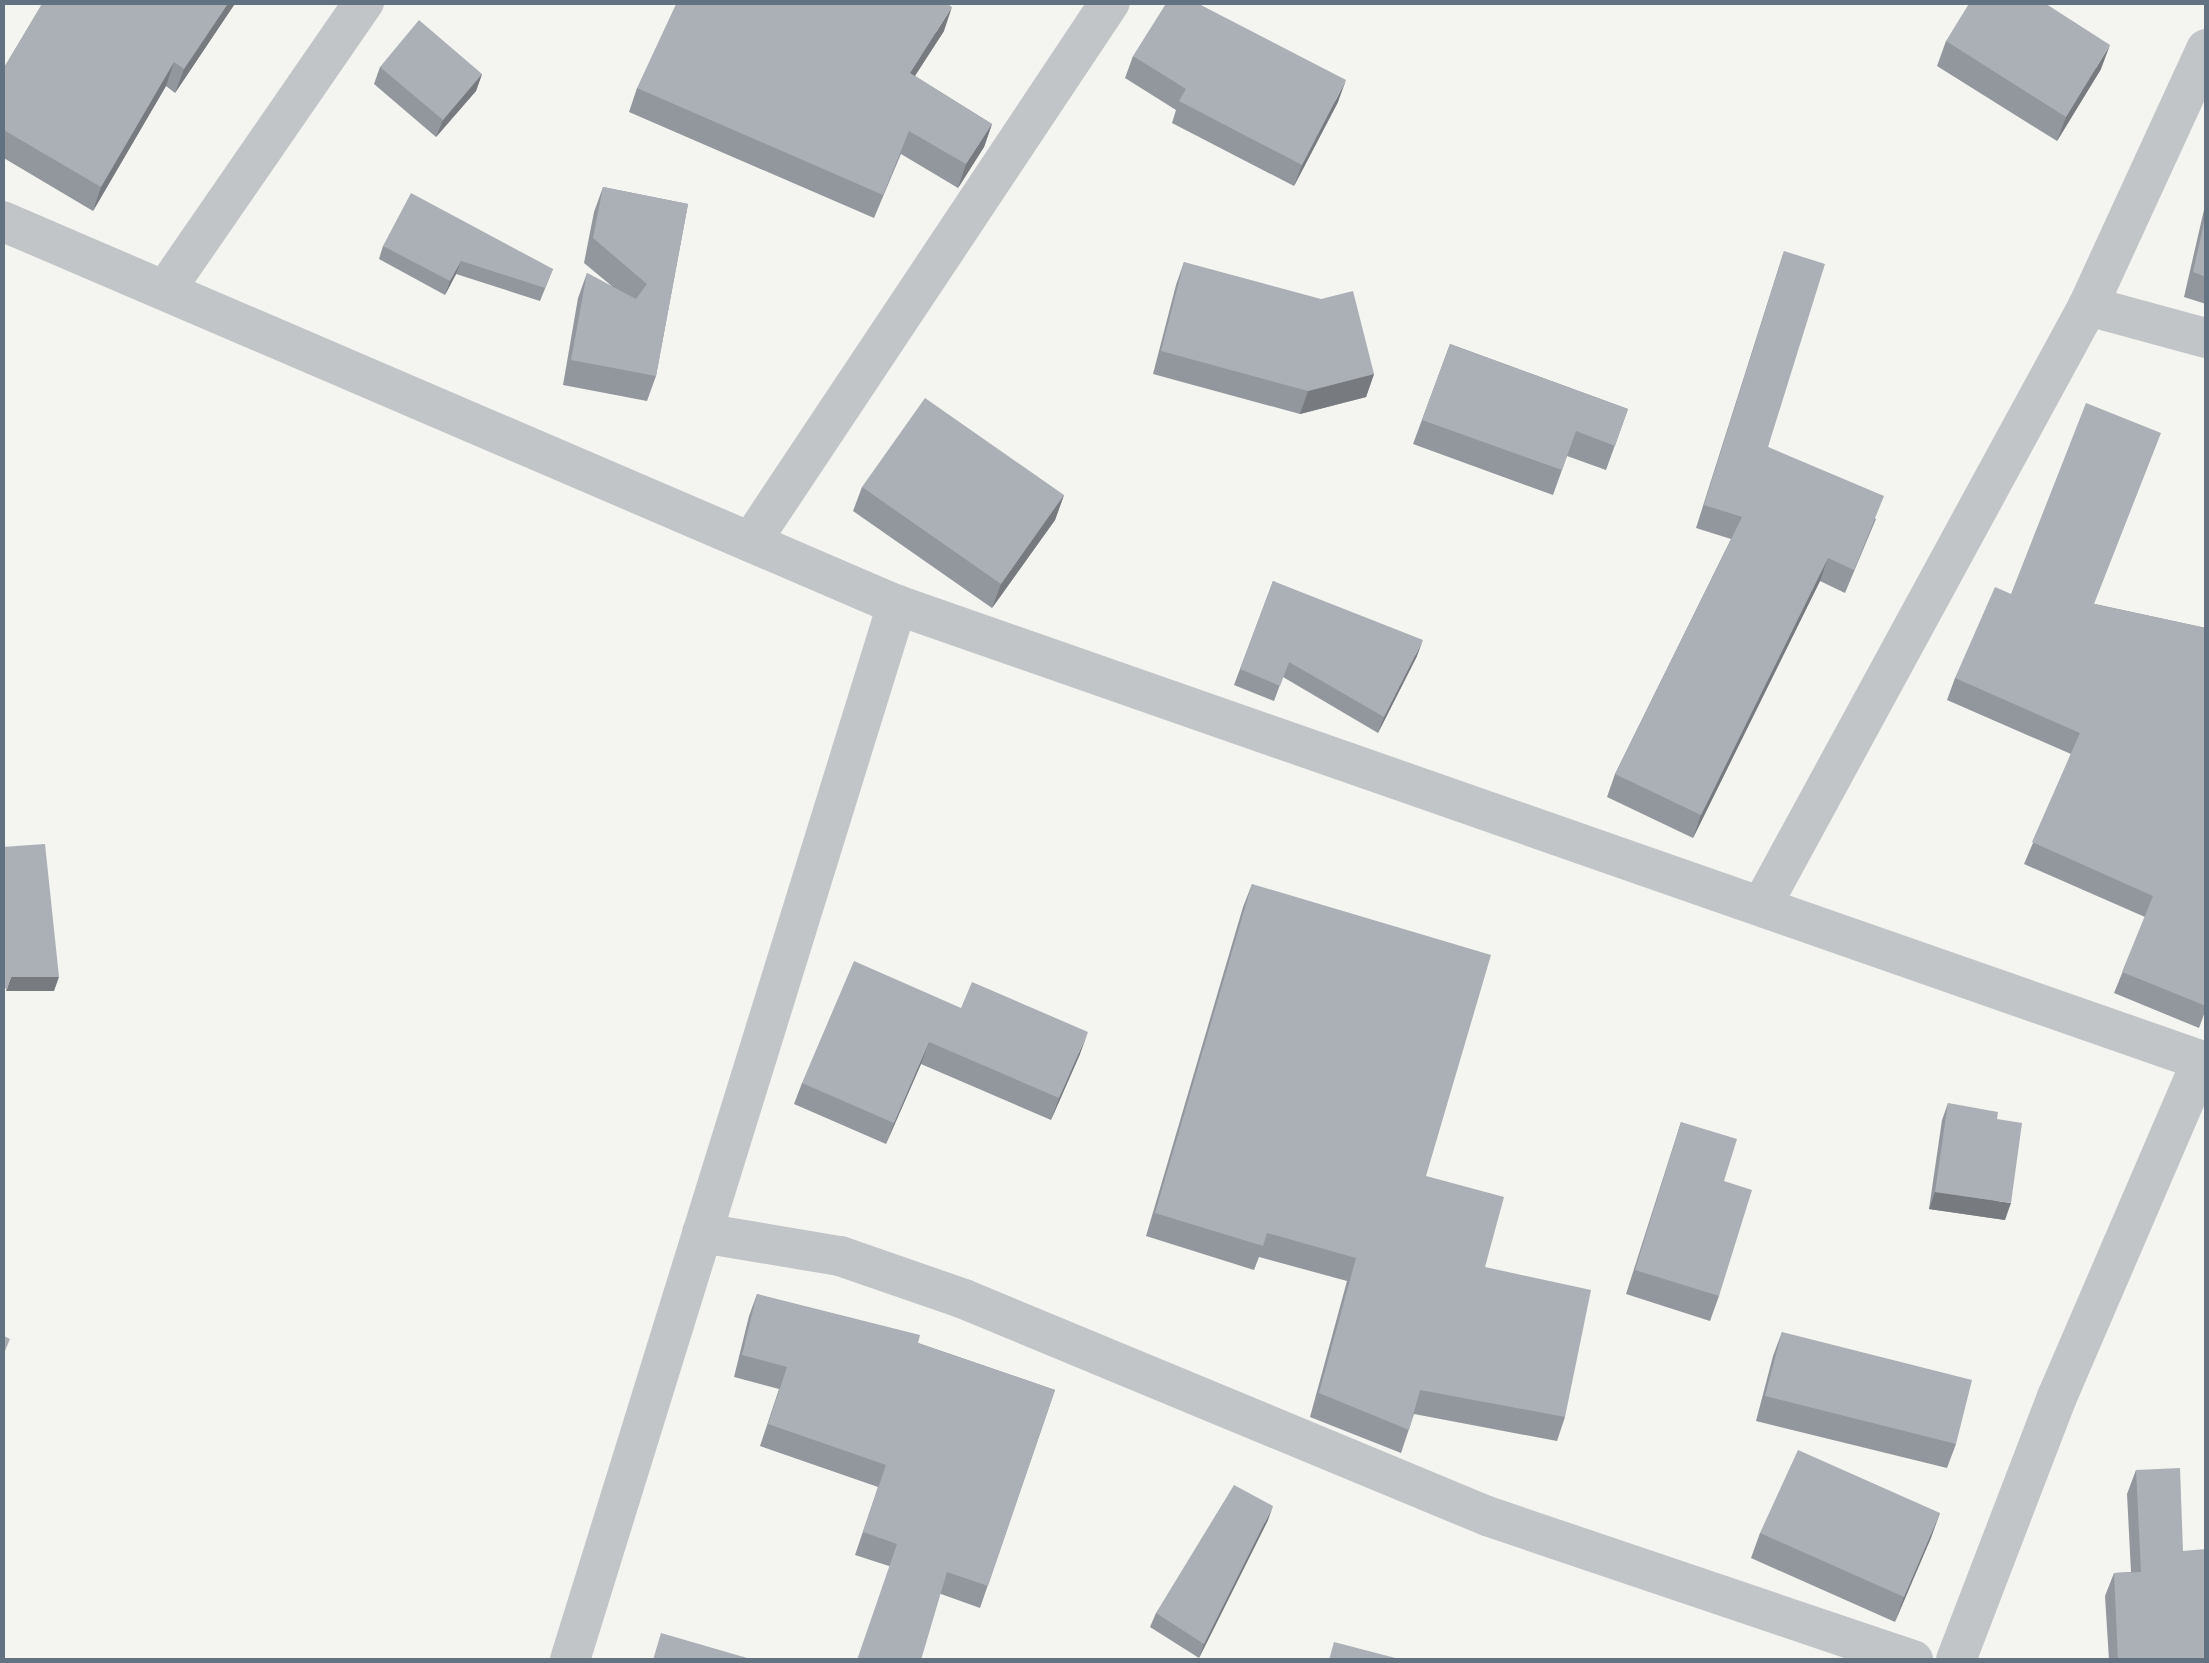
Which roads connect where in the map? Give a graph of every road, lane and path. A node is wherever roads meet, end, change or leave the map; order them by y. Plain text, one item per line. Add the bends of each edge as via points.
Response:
1 (364, 2) edge
2 (1110, 2) edge
3 (2206, 50) edge
4 (2, 222) edge
5 (166, 289) junction
6 (2088, 306) junction
7 (2206, 338) edge
8 (752, 540) junction
9 (897, 604) junction
10 (1762, 905) junction
11 (2204, 1061) edge
12 (702, 1233) junction
13 (570, 1660) edge
14 (1913, 1660) edge
15 (1956, 1660) edge

1 - 5 street
2 - 8 street
3 - 6 street
4 - 5 street
5 - 8 street
6 - 7 street
6 - 10 street
8 - 9 street
9 - 10 street
9 - 12 street
10 - 11 street
11 - 15 street
12 - 13 street
12 - 14 street via 840,1256 964,1299 1487,1516

